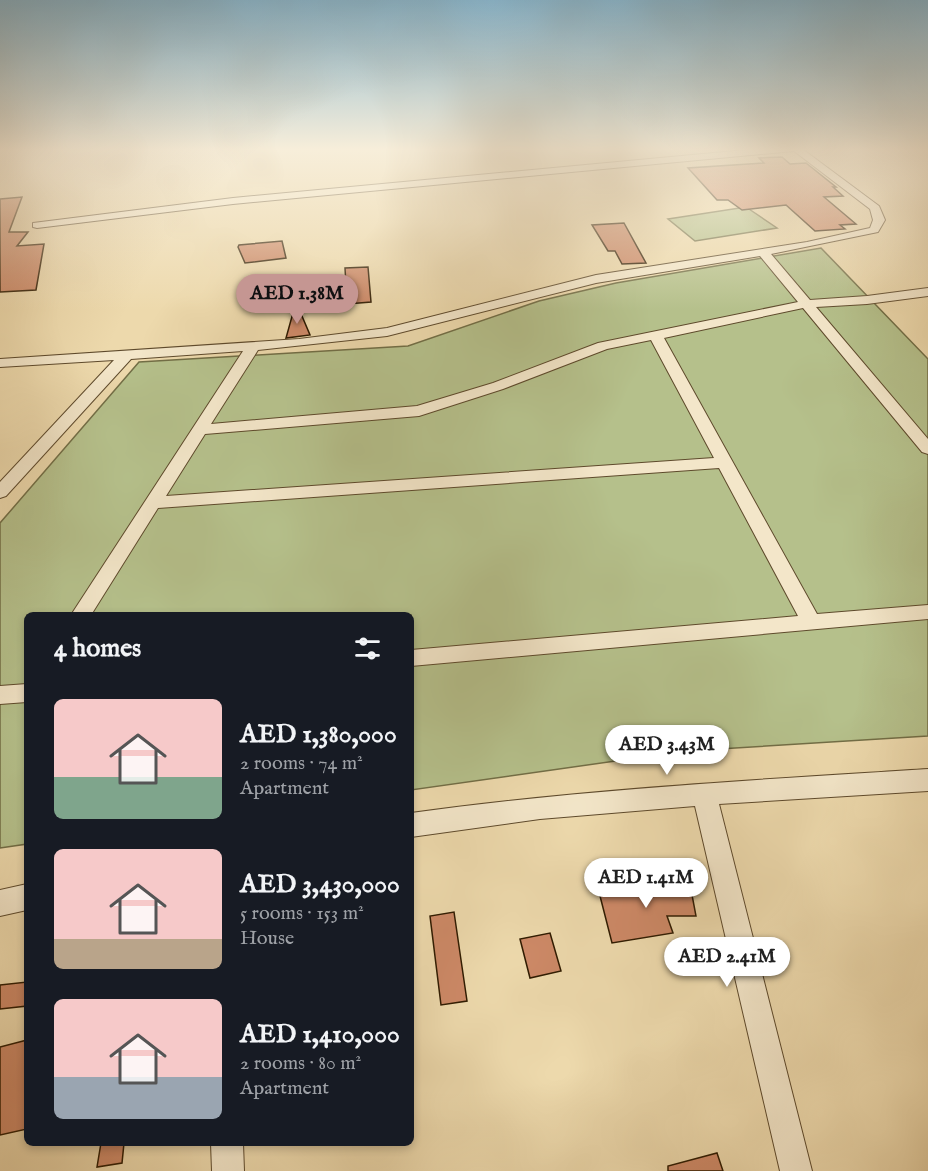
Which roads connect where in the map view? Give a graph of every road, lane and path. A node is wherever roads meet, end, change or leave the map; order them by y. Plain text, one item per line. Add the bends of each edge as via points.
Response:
1 (223, 203) edge
2 (869, 203) edge
3 (37, 225) dead end
4 (763, 252) junction
5 (928, 292) edge
6 (806, 304) junction
7 (656, 336) junction
8 (253, 346) junction
9 (127, 354) junction
10 (0, 363) edge
11 (199, 430) junction
12 (928, 449) edge
13 (725, 462) junction
14 (0, 492) edge
15 (152, 503) junction
16 (83, 612) edge
17 (928, 612) edge
18 (811, 621) junction
19 (414, 658) edge
20 (24, 693) edge
21 (0, 695) edge
22 (928, 780) edge
23 (704, 794) junction
24 (414, 825) edge
25 (24, 898) edge
26 (0, 903) edge
27 (227, 1146) edge
28 (228, 1171) edge
29 (796, 1171) edge

1 - 3 street
2 - 4 street via 879,220 874,230
4 - 6 street
4 - 8 street via 596,279 387,332
5 - 6 street
6 - 7 street
6 - 12 street
7 - 11 street via 603,346 419,411
7 - 13 street
8 - 9 street
8 - 11 street
9 - 10 street
9 - 14 street
11 - 15 street
13 - 15 street
13 - 18 street
15 - 16 street
17 - 18 street
18 - 19 street
20 - 21 street
22 - 23 street
23 - 24 street
23 - 29 street
25 - 26 street
27 - 28 street

